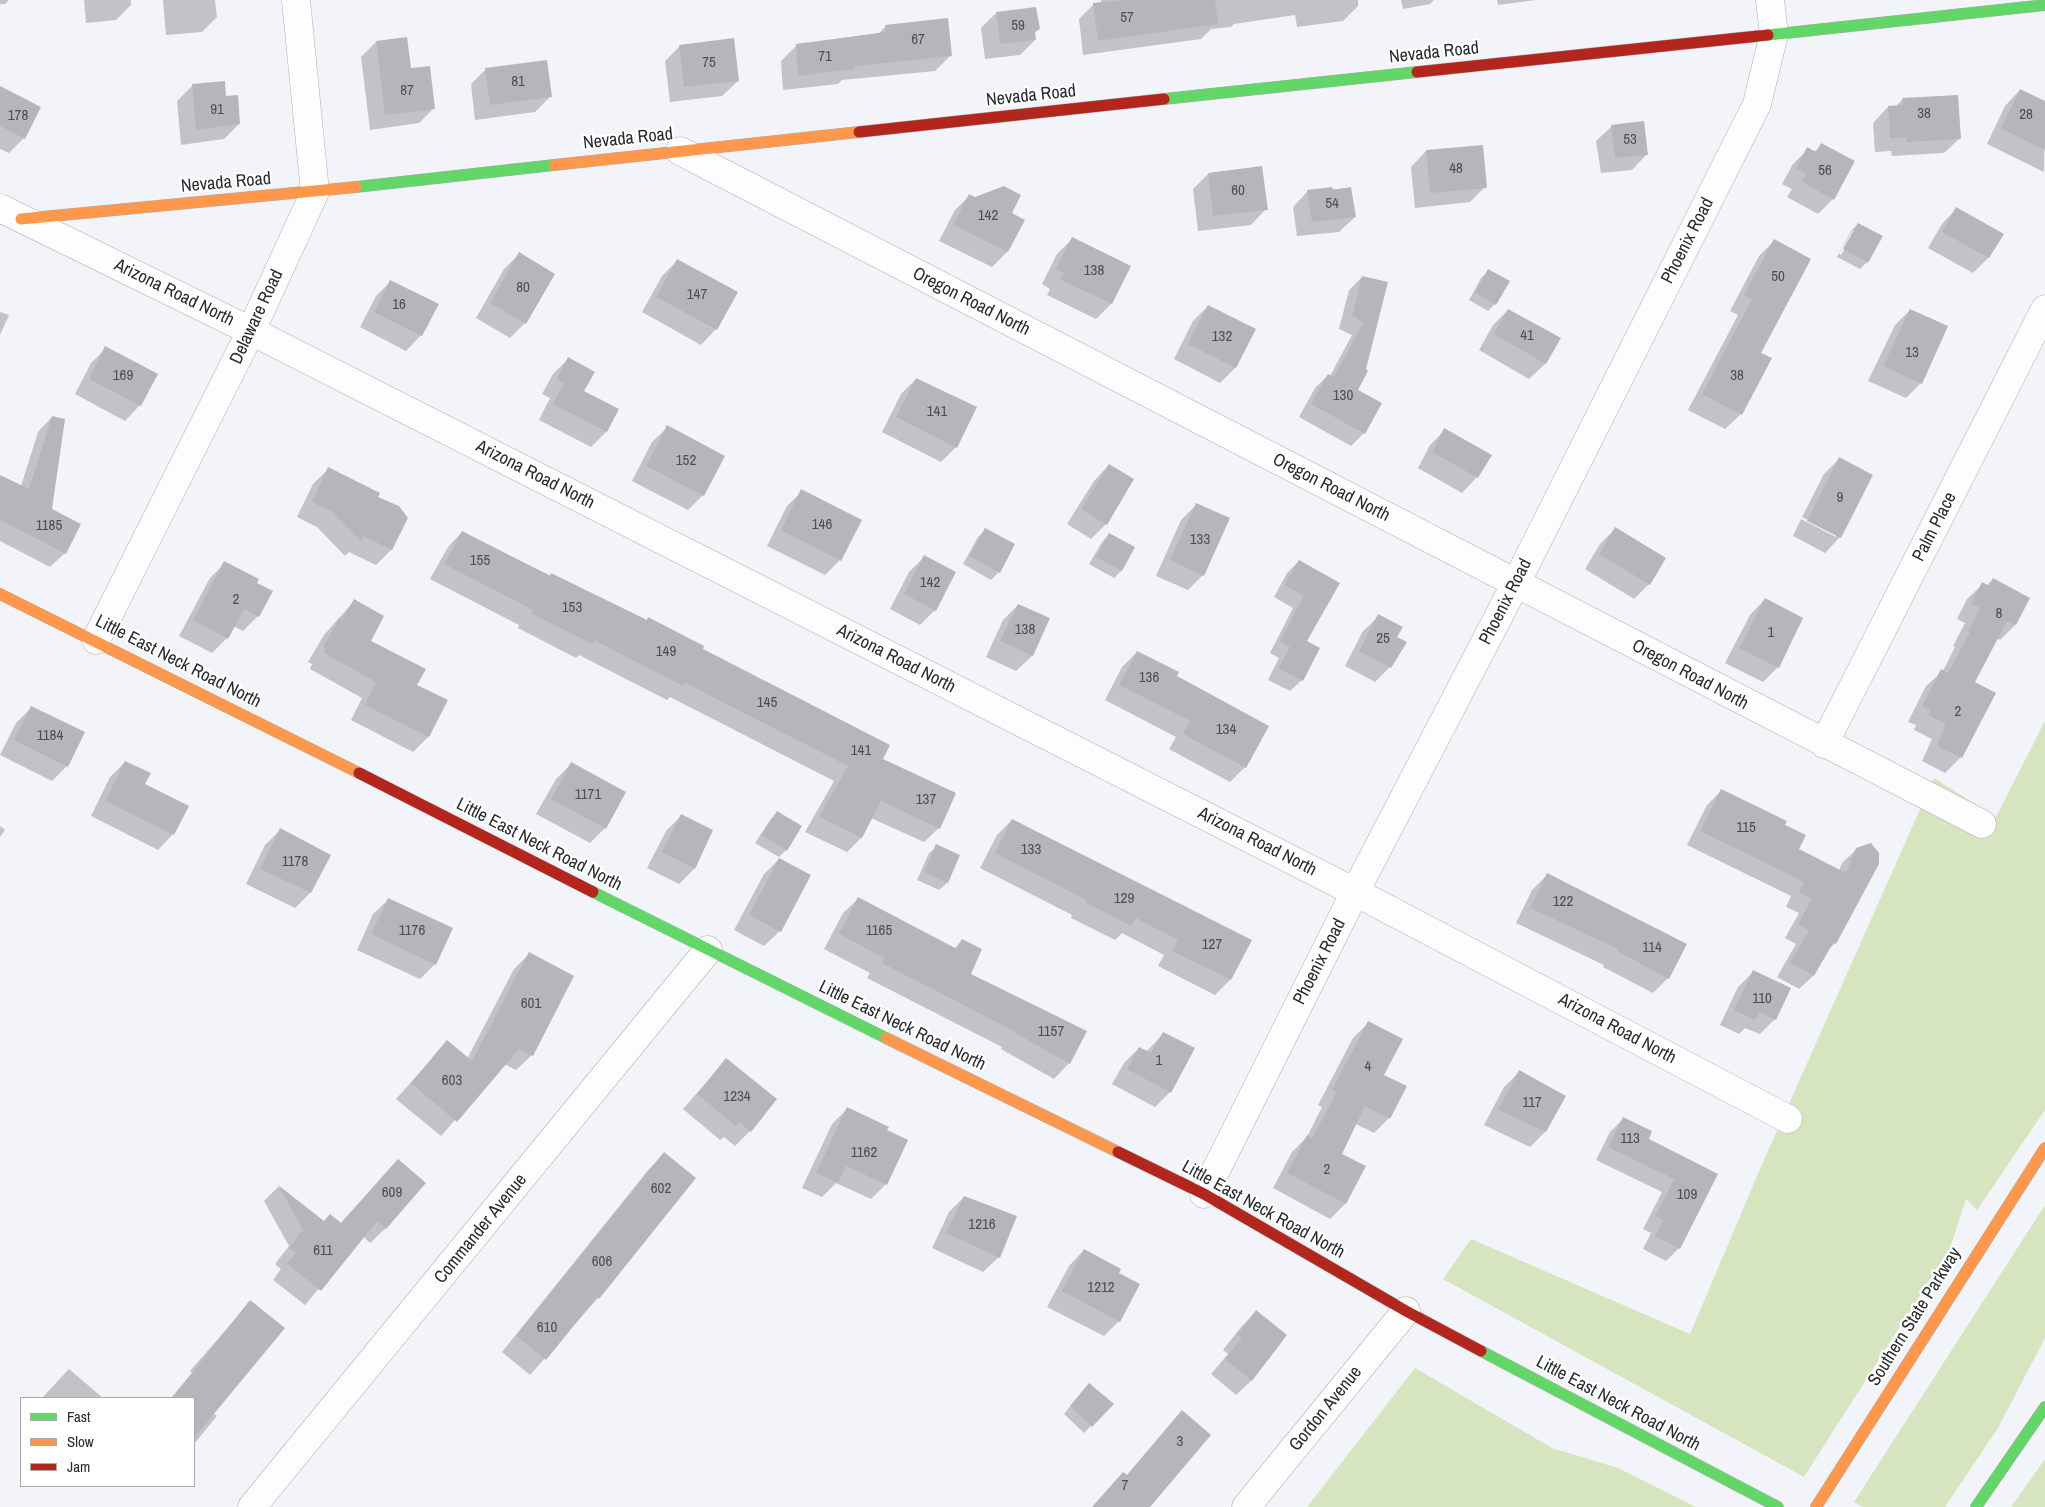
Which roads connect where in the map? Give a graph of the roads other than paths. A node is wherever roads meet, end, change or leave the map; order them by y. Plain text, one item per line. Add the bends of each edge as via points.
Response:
1 (296, 0) edge
2 (1770, 0) edge
3 (2045, 5) edge
4 (1774, 34) junction
5 (680, 151) junction
6 (315, 192) junction
7 (10, 213) edge
8 (2045, 309) edge
9 (251, 331) junction
10 (1516, 584) junction
11 (1, 597) edge
12 (96, 640) junction
13 (1824, 744) junction
14 (1982, 824) dead end
15 (1355, 892) junction
16 (708, 950) junction
17 (1788, 1119) dead end
18 (2045, 1148) edge
19 (1204, 1194) junction
20 (1406, 1312) junction
21 (2045, 1407) edge
22 (252, 1507) edge
23 (1246, 1507) edge
24 (1778, 1507) edge
25 (1816, 1507) edge
26 (1976, 1507) edge

1 - 6 street
2 - 4 street, Phoenix Road
3 - 4 main road, Nevada Road
4 - 5 main road, Nevada Road
4 - 10 street, Phoenix Road via 1757,104
5 - 6 main road, Nevada Road
5 - 10 street, Oregon Road North
6 - 7 main road, Nevada Road
6 - 9 street, Delaware Road
7 - 9 street, Arizona Road North
8 - 13 street, Palm Place
9 - 12 street, Delaware Road
9 - 15 street, Arizona Road North
10 - 13 street, Oregon Road North
10 - 15 street, Phoenix Road
11 - 12 main road, Little East Neck Road North
12 - 16 main road, Little East Neck Road North
13 - 14 street, Oregon Road North
15 - 17 street, Arizona Road North
15 - 19 street, Phoenix Road
16 - 19 main road, Little East Neck Road North
16 - 22 street, Commander Avenue
18 - 25 main road, Southern State Parkway
19 - 20 main road, Little East Neck Road North
20 - 23 street, Gordon Avenue
20 - 24 main road, Little East Neck Road North
21 - 26 main road

